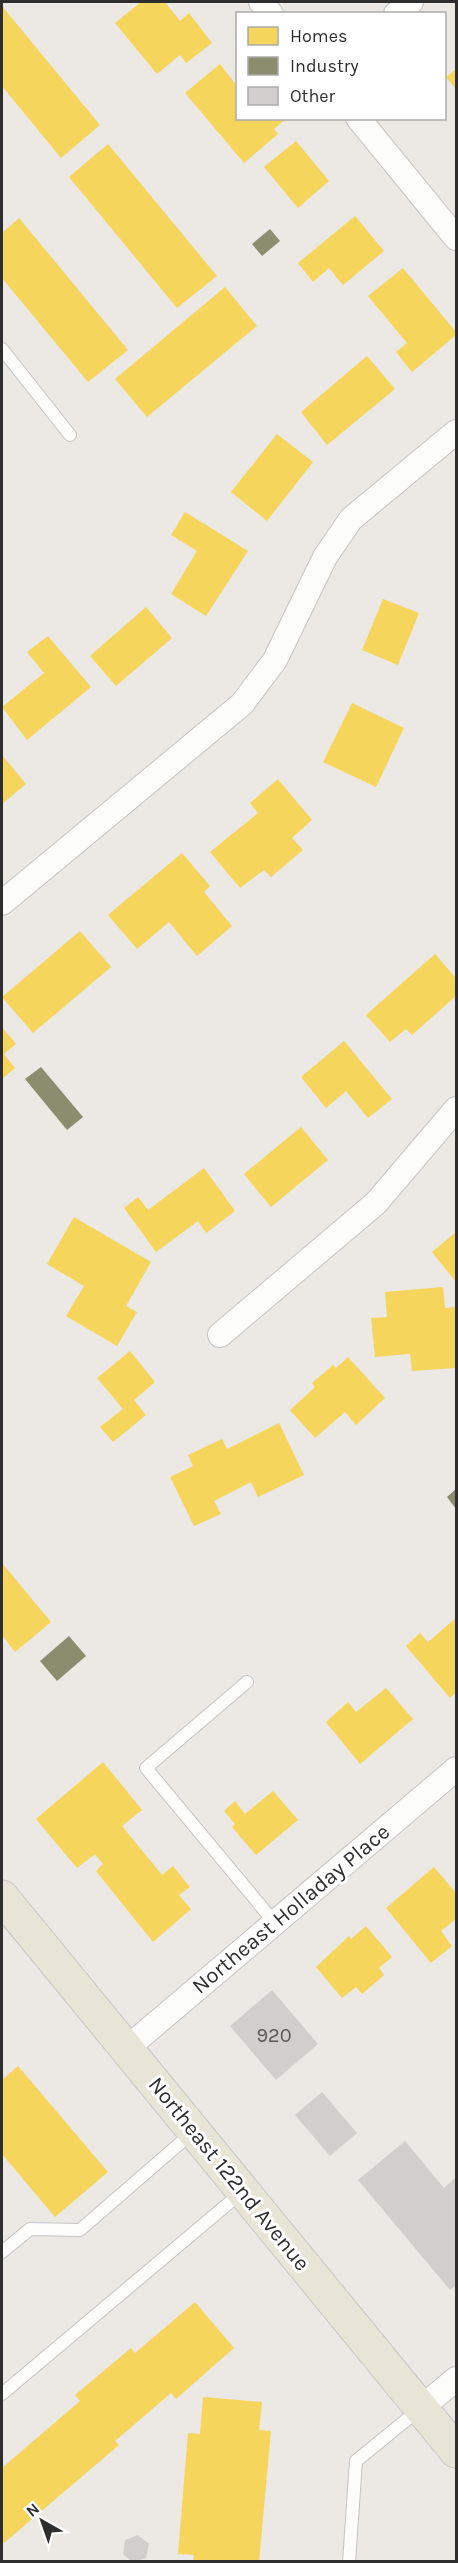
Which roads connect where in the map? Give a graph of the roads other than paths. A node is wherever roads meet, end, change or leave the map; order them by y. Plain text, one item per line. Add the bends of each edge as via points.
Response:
1 (411, 2) edge
2 (398, 12) edge
3 (360, 120) edge
4 (456, 238) edge
5 (2, 349) edge
6 (456, 432) edge
7 (70, 435) dead end
8 (2, 903) edge
9 (456, 1109) edge
10 (220, 1335) dead end
11 (247, 1682) dead end
12 (456, 1769) edge
13 (2, 1897) edge
14 (275, 1923) junction
15 (126, 2049) junction
16 (194, 2131) junction
17 (243, 2191) junction
18 (2, 2252) edge
19 (456, 2379) edge
20 (2, 2394) edge
21 (421, 2408) junction
22 (456, 2451) edge
23 (349, 2562) edge

1 - 2 street
3 - 4 street
5 - 7 lane
6 - 8 street via 351,519 325,557 275,660 242,704
9 - 10 street via 376,1203
11 - 14 lane via 146,1768
12 - 14 street, Northeast Holladay Place
13 - 15 main road, Northeast 122nd Avenue
14 - 15 street, Northeast Holladay Place
15 - 16 main road, Northeast 122nd Avenue
16 - 17 main road, Northeast 122nd Avenue
16 - 18 lane via 80,2230 30,2229
17 - 20 lane
17 - 21 main road, Northeast 122nd Avenue
19 - 21 street
21 - 22 main road, Northeast 122nd Avenue
21 - 23 lane via 356,2462

